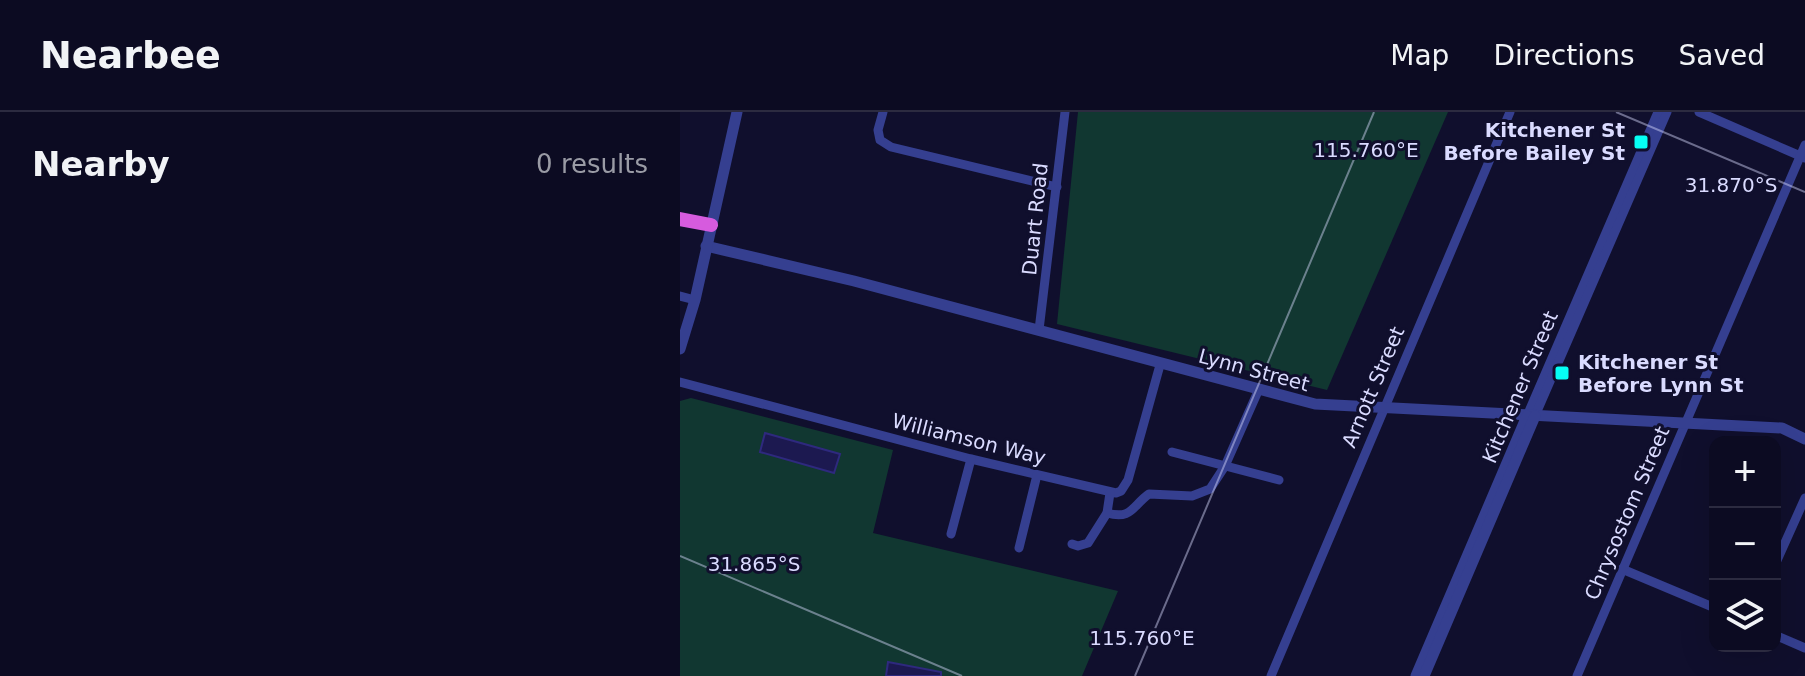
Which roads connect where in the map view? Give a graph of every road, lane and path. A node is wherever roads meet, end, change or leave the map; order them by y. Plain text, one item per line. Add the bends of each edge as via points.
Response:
1 (737, 112) edge
2 (883, 112) edge
3 (1065, 112) edge
4 (1510, 112) edge
5 (1658, 112) edge
6 (1667, 112) edge
7 (1699, 112) edge
8 (1805, 145) edge
9 (1803, 157) edge
10 (1057, 187) junction
11 (680, 219) edge
12 (711, 225) junction
13 (706, 246) junction
14 (680, 296) edge
15 (695, 300) junction
16 (1039, 330) junction
17 (680, 349) edge
18 (1160, 365) junction
19 (680, 382) edge
20 (1259, 389) junction
21 (1384, 409) junction
22 (1531, 416) junction
23 (1685, 425) junction
24 (1805, 439) edge
25 (1172, 452) dead end
26 (971, 459) junction
27 (1225, 466) junction
28 (1037, 475) junction
29 (1279, 480) dead end
30 (1110, 493) junction
31 (1805, 498) edge
32 (1107, 513) junction
33 (951, 534) dead end
34 (1072, 544) dead end
35 (1019, 548) dead end
36 (1781, 552) edge
37 (1622, 569) junction
38 (1709, 605) edge
39 (1781, 638) edge
40 (1805, 648) edge
41 (1271, 676) edge
42 (1416, 676) edge
43 (1424, 676) edge
44 (1577, 676) edge

1 - 12 street
2 - 10 street via 880,140 891,147
3 - 10 street, Duart Road
4 - 21 street, Arnott Street
5 - 22 street, Kitchener Street
6 - 22 street, Kitchener Street
7 - 9 street
8 - 9 street, Chrysostom Street
9 - 23 street, Chrysostom Street
10 - 16 street, Duart Road
11 - 12 highway
12 - 13 street
13 - 15 street
13 - 16 street, Lynn Street
14 - 15 street
15 - 17 street
16 - 18 street, Lynn Street
18 - 20 street, Lynn Street
18 - 30 street via 1128,480 1121,491
19 - 26 street, Williamson Way
20 - 21 street, Lynn Street via 1315,404
20 - 27 street
21 - 22 street, Lynn Street
21 - 41 street, Arnott Street
22 - 23 street, Lynn Street
22 - 42 street, Kitchener Street
22 - 43 street, Kitchener Street
23 - 24 street, Lynn Street via 1782,428
23 - 37 street, Chrysostom Street
25 - 27 street
26 - 28 street, Williamson Way
26 - 33 street
27 - 29 street
27 - 32 street via 1202,494 1149,494 1129,513
28 - 30 street, Williamson Way
28 - 35 street
30 - 32 street
31 - 36 street
32 - 34 street via 1088,543
37 - 38 street
37 - 44 street, Chrysostom Street
39 - 40 street

